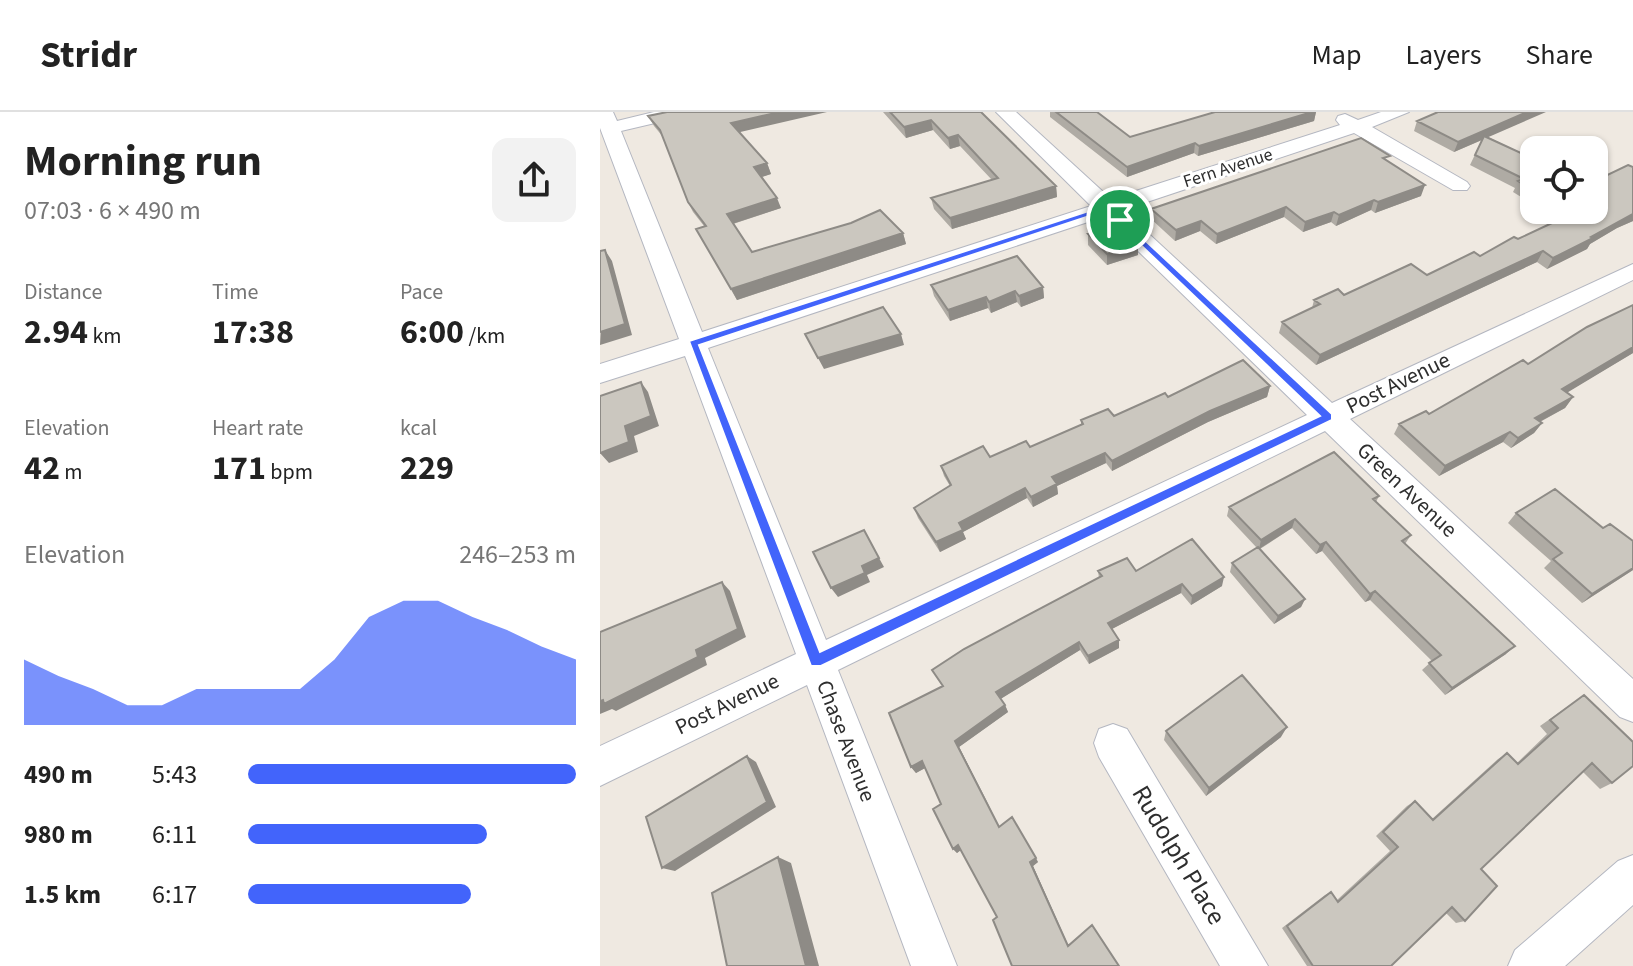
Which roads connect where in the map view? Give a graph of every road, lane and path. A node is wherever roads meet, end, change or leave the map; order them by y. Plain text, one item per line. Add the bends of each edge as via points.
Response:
1 (678, 112) edge
2 (1005, 112) edge
3 (1332, 112) edge
4 (1400, 112) edge
5 (607, 120) edge
6 (1356, 126) junction
7 (1460, 186) dead end
8 (1107, 208) junction
9 (1633, 271) edge
10 (693, 343) junction
11 (600, 374) edge
12 (1328, 417) junction
13 (816, 661) junction
14 (1633, 704) edge
15 (1113, 743) dead end
16 (600, 766) edge
17 (1633, 876) edge
18 (934, 966) edge
19 (1245, 966) edge
20 (1531, 966) edge

1 - 5 street
2 - 8 street, Green Avenue
3 - 6 street
4 - 6 street, Fern Avenue
5 - 10 street, Chase Avenue
6 - 7 street
6 - 8 street, Fern Avenue
8 - 10 street, Fern Avenue
8 - 12 street, Green Avenue
9 - 12 street, Post Avenue
10 - 11 street, Fern Avenue
10 - 13 street, Chase Avenue
12 - 13 street, Post Avenue
12 - 14 street, Green Avenue
13 - 16 street, Post Avenue
13 - 18 street, Chase Avenue
15 - 19 street, Rudolph Place
17 - 20 street

